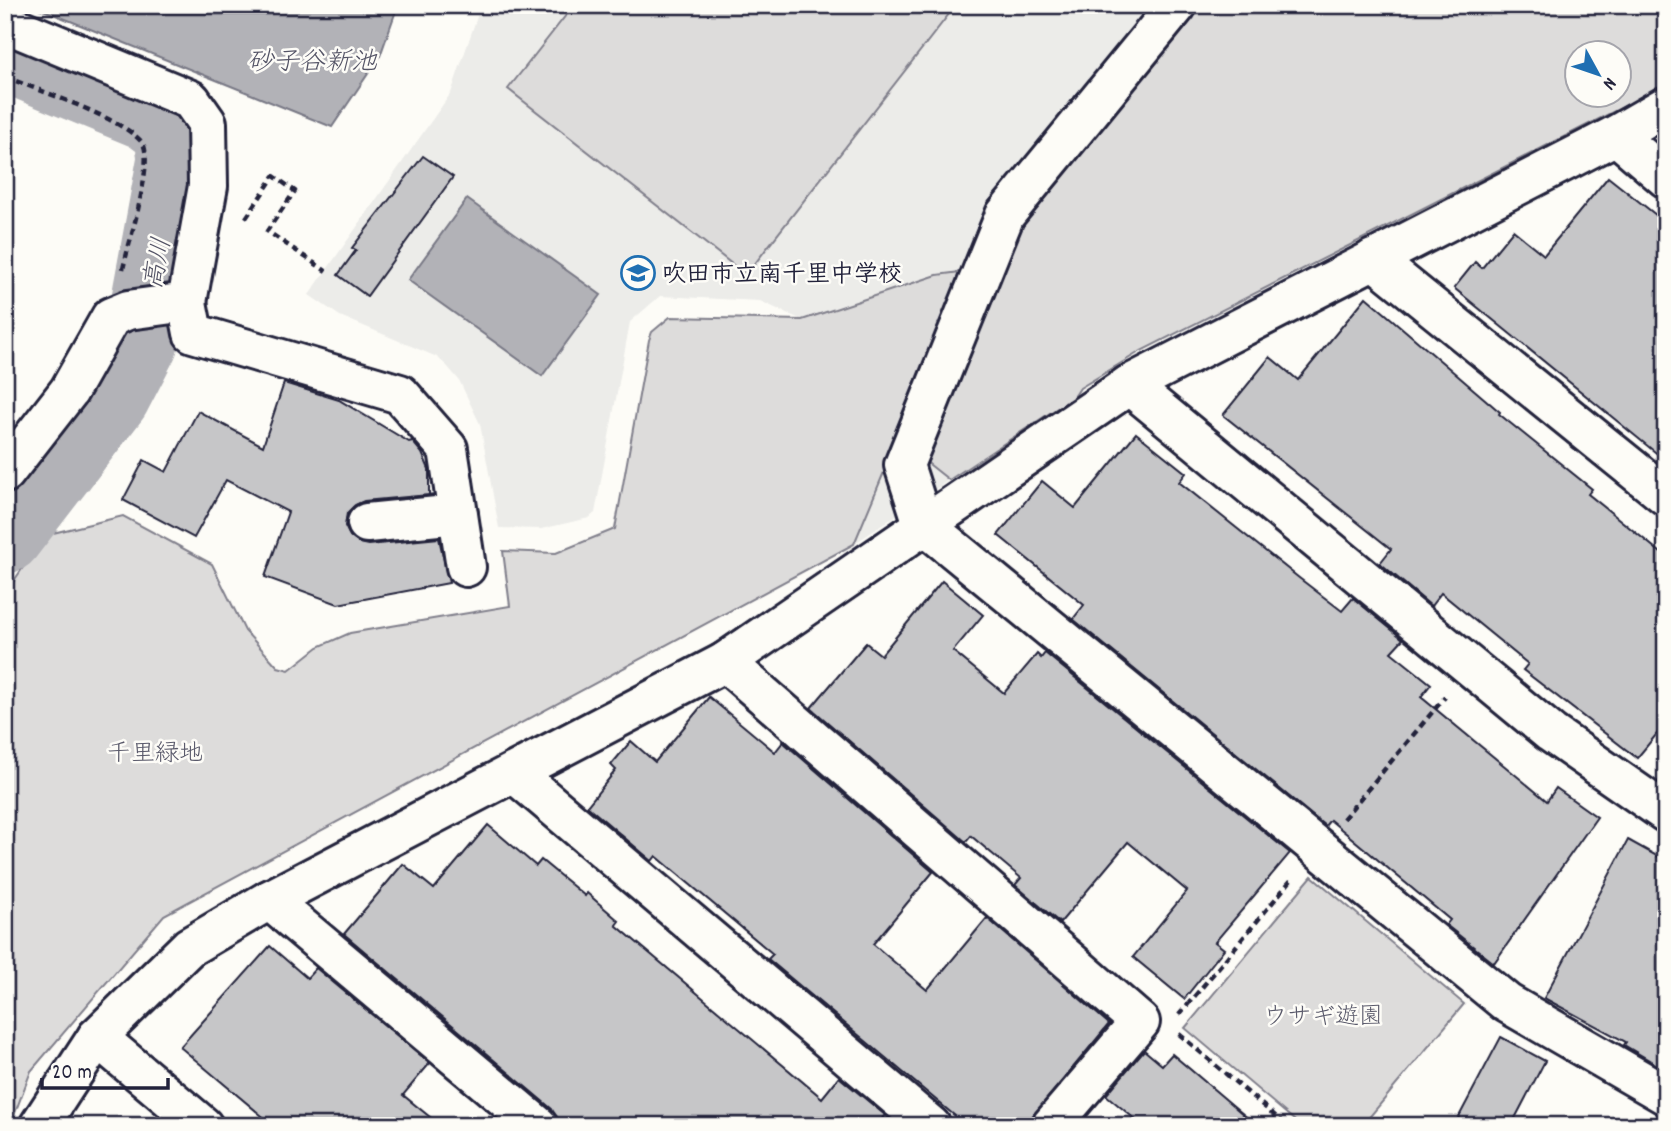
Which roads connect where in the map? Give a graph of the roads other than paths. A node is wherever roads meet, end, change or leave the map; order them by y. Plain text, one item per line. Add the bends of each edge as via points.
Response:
1 (1142, 5) edge
2 (1177, 5) edge
3 (5, 23) edge
4 (1666, 106) edge
5 (1616, 135) junction
6 (1666, 178) edge
7 (1005, 215) junction
8 (1373, 259) junction
9 (182, 303) junction
10 (1129, 385) junction
11 (5, 472) edge
12 (1666, 496) edge
13 (458, 514) junction
14 (367, 523) dead end
15 (923, 524) junction
16 (466, 567) dead end
17 (725, 662) junction
18 (514, 772) junction
19 (1664, 808) edge
20 (269, 900) junction
21 (97, 1037) junction
22 (1666, 1095) edge
23 (39, 1126) edge
24 (203, 1126) edge
25 (538, 1126) edge
26 (931, 1126) edge
27 (1051, 1126) edge

1 - 7 street via 1054,120
2 - 7 street
3 - 9 street via 191,100 207,123 208,186
4 - 5 street
5 - 6 street
5 - 8 street
7 - 15 street via 904,465
8 - 10 street
8 - 12 street
9 - 11 street via 120,314 69,391
9 - 13 street via 193,333 400,394 448,449
10 - 15 street
10 - 19 street via 1550,733
13 - 14 street
13 - 16 street
15 - 17 street
15 - 22 street via 1507,1003
17 - 18 street
17 - 27 street via 1140,1022
18 - 20 street
18 - 26 street
20 - 21 street via 190,947
20 - 25 street
21 - 23 street
21 - 24 street

